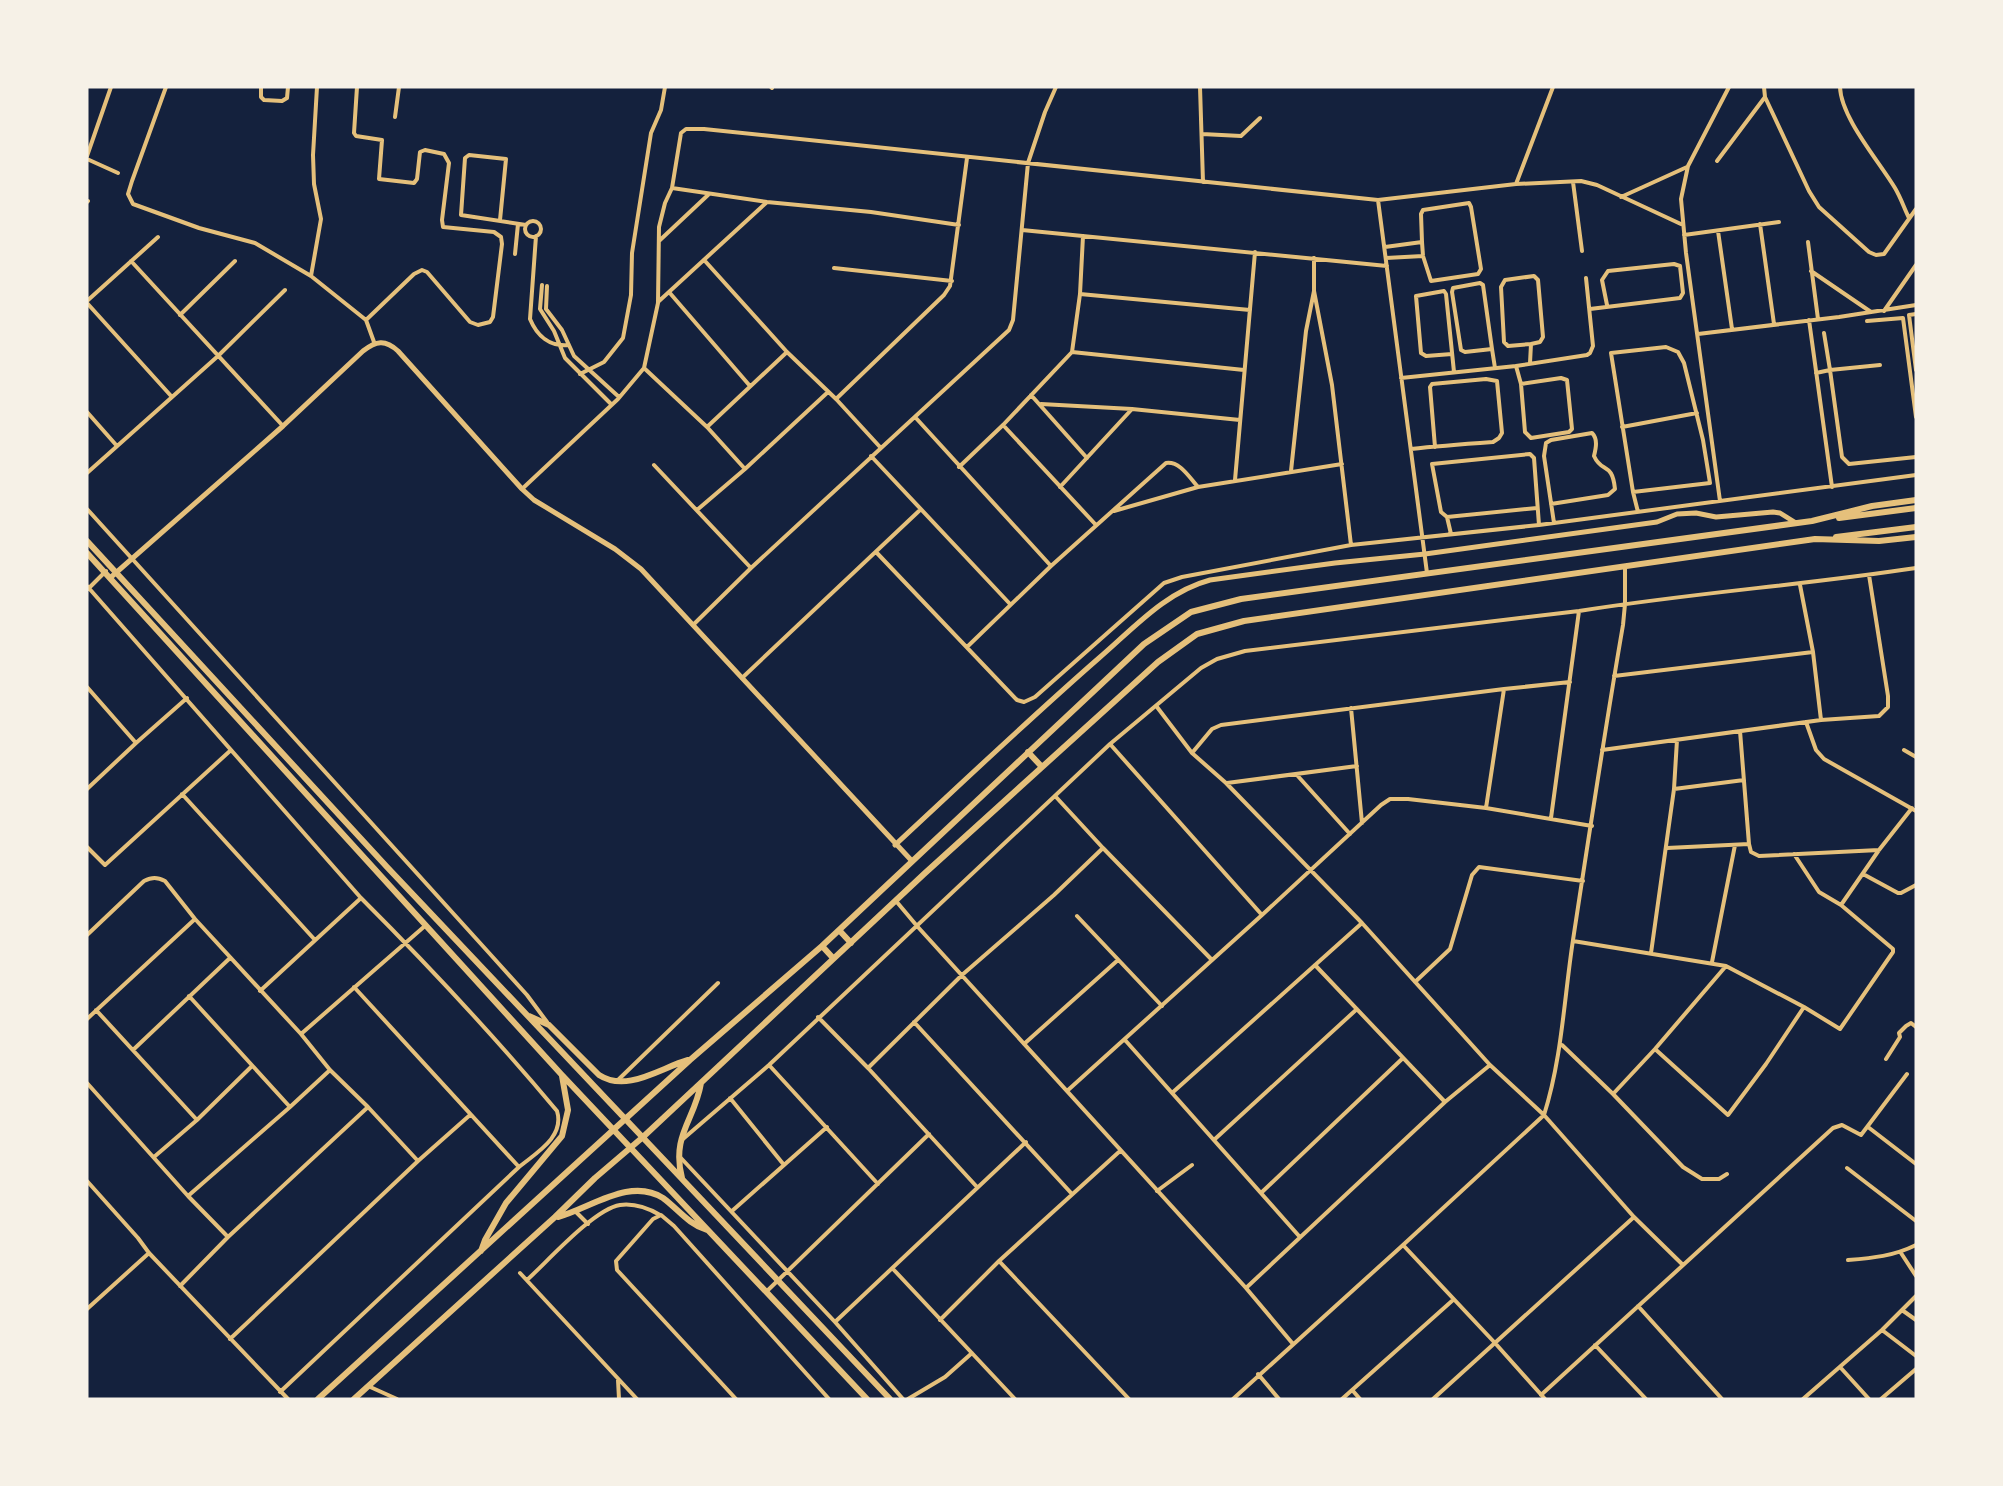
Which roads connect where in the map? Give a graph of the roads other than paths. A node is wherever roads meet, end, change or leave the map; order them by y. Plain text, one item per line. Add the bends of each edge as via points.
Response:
1 (106, 87) edge
2 (111, 87) edge
3 (166, 87) edge
4 (261, 87) edge
5 (288, 87) edge
6 (318, 87) edge
7 (357, 87) edge
8 (399, 87) edge
9 (665, 87) edge
10 (1056, 87) edge
11 (1200, 87) edge
12 (1553, 87) edge
13 (1729, 87) edge
14 (1764, 87) edge
15 (1840, 87) edge
16 (109, 92) junction
17 (1765, 97) junction
18 (396, 117) dead end
19 (1260, 118) dead end
20 (1202, 134) junction
21 (87, 158) edge
22 (967, 158) junction
23 (1717, 161) dead end
24 (1028, 163) junction
25 (1688, 166) junction
26 (117, 173) dead end
27 (1203, 182) junction
28 (1573, 182) junction
29 (1516, 184) junction
30 (672, 188) junction
31 (709, 194) junction
32 (1621, 197) junction
33 (1378, 200) junction
34 (767, 202) junction
35 (1916, 209) edge
36 (1909, 218) junction
37 (500, 220) junction
38 (1779, 222) dead end
39 (518, 224) junction
40 (1760, 224) junction
41 (525, 225) junction
42 (959, 225) junction
43 (1683, 225) junction
44 (1022, 230) junction
45 (1718, 231) junction
46 (1684, 235) junction
47 (1083, 236) junction
48 (158, 237) dead end
49 (536, 237) junction
50 (658, 242) junction
51 (1422, 242) junction
52 (1808, 242) dead end
53 (1385, 247) junction
54 (1582, 251) dead end
55 (1255, 252) junction
56 (515, 254) dead end
57 (1423, 256) junction
58 (1314, 258) junction
59 (1386, 258) junction
60 (131, 261) junction
61 (235, 261) dead end
62 (705, 261) junction
63 (1916, 265) edge
64 (1388, 266) junction
65 (834, 268) dead end
66 (1811, 271) junction
67 (311, 276) junction
68 (1586, 278) dead end
69 (952, 281) junction
70 (542, 285) dead end
71 (547, 286) dead end
72 (285, 290) dead end
73 (1314, 291) junction
74 (669, 292) junction
75 (1080, 294) junction
76 (87, 302) edge
77 (658, 303) junction
78 (1607, 305) junction
79 (1916, 305) edge
80 (1590, 309) junction
81 (1250, 310) junction
82 (1884, 311) junction
83 (1871, 312) junction
84 (1916, 314) edge
85 (180, 315) junction
86 (1818, 319) junction
87 (366, 320) junction
88 (1809, 320) junction
89 (1867, 321) dead end
90 (1774, 324) junction
91 (1732, 329) junction
92 (1824, 333) dead end
93 (1698, 334) junction
94 (374, 342) junction
95 (1531, 344) junction
96 (569, 345) junction
97 (559, 346) junction
98 (1492, 350) junction
99 (787, 352) junction
100 (1072, 352) junction
101 (1452, 354) junction
102 (218, 356) junction
103 (1530, 363) junction
104 (1880, 365) dead end
105 (1516, 366) junction
106 (644, 368) junction
107 (1495, 368) junction
108 (590, 369) junction
109 (1244, 370) junction
110 (1830, 370) junction
111 (1916, 370) edge
112 (1454, 372) junction
113 (1816, 373) junction
114 (580, 374) junction
115 (1401, 378) junction
116 (1521, 384) junction
117 (750, 386) junction
118 (828, 392) junction
119 (1031, 395) junction
120 (172, 397) junction
121 (619, 397) junction
122 (836, 399) junction
123 (611, 404) junction
124 (1041, 404) junction
125 (1132, 409) junction
126 (87, 412) edge
127 (1697, 413) junction
128 (915, 417) junction
129 (1916, 417) edge
130 (1240, 420) junction
131 (1003, 425) junction
132 (282, 426) junction
133 (707, 427) junction
134 (1622, 427) junction
135 (117, 446) junction
136 (880, 447) junction
137 (1435, 447) junction
138 (1411, 449) junction
139 (871, 456) junction
140 (1916, 457) edge
141 (1087, 458) junction
142 (1342, 464) junction
143 (654, 465) dead end
144 (959, 467) junction
145 (745, 469) junction
146 (1291, 471) junction
147 (87, 473) edge
148 (1916, 476) edge
149 (1235, 480) junction
150 (1060, 487) junction
151 (1198, 487) junction
152 (1832, 487) junction
153 (522, 489) junction
154 (1634, 492) junction
155 (1916, 500) edge
156 (1720, 501) junction
157 (1551, 504) junction
158 (1695, 505) junction
159 (1537, 508) junction
160 (1915, 508) edge
161 (87, 509) edge
162 (697, 510) junction
163 (920, 510) junction
164 (1111, 512) junction
165 (1638, 512) junction
166 (1696, 513) junction
167 (1448, 517) junction
168 (1812, 521) junction
169 (1554, 523) junction
170 (1796, 523) junction
171 (1096, 525) junction
172 (1539, 525) junction
173 (1916, 527) edge
174 (1451, 534) junction
175 (1423, 537) junction
176 (1916, 537) edge
177 (1815, 539) junction
178 (87, 541) edge
179 (1351, 545) junction
180 (876, 552) junction
181 (87, 553) edge
182 (1425, 554) junction
183 (132, 558) junction
184 (1051, 566) junction
185 (1625, 567) junction
186 (751, 568) junction
187 (1916, 568) edge
188 (110, 573) junction
189 (1427, 573) junction
190 (1869, 575) junction
191 (1800, 585) junction
192 (88, 588) edge
193 (1625, 604) junction
194 (1010, 605) junction
195 (1579, 612) junction
196 (693, 625) junction
197 (967, 647) junction
198 (1813, 652) junction
199 (1614, 676) junction
200 (742, 678) junction
201 (1570, 682) junction
202 (87, 687) edge
203 (1504, 689) junction
204 (187, 698) junction
205 (1157, 707) junction
206 (1352, 708) junction
207 (1821, 720) junction
208 (1806, 722) junction
209 (1740, 731) junction
210 (1677, 740) junction
211 (136, 742) junction
212 (1110, 744) junction
213 (231, 750) junction
214 (1602, 750) junction
215 (1904, 750) dead end
216 (1028, 752) junction
217 (1192, 753) junction
218 (1916, 757) edge
219 (1357, 766) junction
220 (1042, 767) junction
221 (1296, 773) junction
222 (1744, 780) junction
223 (1226, 783) junction
224 (87, 789) edge
225 (1674, 789) junction
226 (182, 794) junction
227 (1056, 797) junction
228 (1486, 808) junction
229 (1914, 809) edge
230 (1551, 818) junction
231 (1362, 824) junction
232 (1592, 826) junction
233 (1350, 834) junction
234 (1749, 844) junction
235 (895, 845) junction
236 (1735, 845) junction
237 (87, 847) edge
238 (1103, 848) junction
239 (1667, 848) junction
240 (1879, 849) junction
241 (1794, 854) junction
242 (911, 860) junction
243 (1311, 870) junction
244 (1863, 874) junction
245 (1583, 881) junction
246 (1916, 885) edge
247 (361, 898) junction
248 (896, 901) junction
249 (1841, 904) junction
250 (1262, 915) junction
251 (1077, 916) dead end
252 (195, 919) junction
253 (1362, 922) junction
254 (426, 925) junction
255 (917, 926) junction
256 (839, 930) junction
257 (88, 934) edge
258 (315, 940) junction
259 (1573, 941) junction
260 (405, 942) junction
261 (851, 942) junction
262 (822, 946) junction
263 (1651, 953) junction
264 (230, 958) junction
265 (833, 958) junction
266 (1118, 960) junction
267 (1212, 960) junction
268 (1712, 962) junction
269 (1315, 965) junction
270 (1726, 966) junction
271 (962, 975) junction
272 (1415, 982) junction
273 (718, 983) dead end
274 (354, 987) junction
275 (261, 991) junction
276 (189, 996) junction
277 (1162, 1006) junction
278 (1804, 1007) junction
279 (1357, 1009) junction
280 (96, 1010) junction
281 (526, 1015) junction
282 (818, 1017) junction
283 (87, 1019) edge
284 (914, 1022) junction
285 (549, 1025) junction
286 (1916, 1027) edge
287 (301, 1034) junction
288 (1125, 1040) junction
289 (1024, 1044) junction
290 (1561, 1044) junction
291 (1655, 1049) junction
292 (133, 1050) junction
293 (1403, 1058) junction
294 (690, 1059) junction
295 (1886, 1059) dead end
296 (769, 1065) junction
297 (1490, 1065) junction
298 (251, 1067) junction
299 (868, 1068) junction
300 (330, 1070) junction
301 (561, 1074) junction
302 (1907, 1074) dead end
303 (87, 1083) edge
304 (615, 1083) junction
305 (701, 1083) junction
306 (1067, 1091) junction
307 (1172, 1092) junction
308 (1613, 1094) junction
309 (730, 1098) junction
310 (1445, 1102) junction
311 (290, 1107) junction
312 (368, 1107) junction
313 (470, 1114) junction
314 (1544, 1115) junction
315 (626, 1119) junction
316 (197, 1120) junction
317 (827, 1127) junction
318 (1868, 1127) junction
319 (615, 1129) junction
320 (929, 1134) junction
321 (643, 1137) junction
322 (1215, 1139) junction
323 (680, 1141) junction
324 (1026, 1142) junction
325 (631, 1147) junction
326 (1120, 1151) junction
327 (679, 1155) junction
328 (154, 1157) junction
329 (418, 1161) junction
330 (1916, 1164) edge
331 (1192, 1165) dead end
332 (783, 1166) junction
333 (519, 1167) junction
334 (1847, 1168) dead end
335 (1726, 1174) dead end
336 (682, 1178) junction
337 (87, 1181) edge
338 (878, 1184) junction
339 (977, 1187) junction
340 (1157, 1191) junction
341 (1261, 1193) junction
342 (1072, 1194) junction
343 (188, 1196) junction
344 (732, 1211) junction
345 (576, 1212) junction
346 (661, 1215) junction
347 (555, 1217) junction
348 (1634, 1217) junction
349 (1916, 1221) edge
350 (588, 1224) junction
351 (708, 1230) junction
352 (1299, 1236) junction
353 (228, 1237) junction
354 (1403, 1245) junction
355 (1916, 1245) edge
356 (481, 1252) junction
357 (1901, 1252) junction
358 (149, 1253) junction
359 (1848, 1260) dead end
360 (999, 1261) junction
361 (1683, 1265) junction
362 (893, 1269) junction
363 (787, 1271) junction
364 (520, 1273) dead end
365 (1916, 1276) edge
366 (527, 1280) junction
367 (778, 1280) junction
368 (180, 1286) junction
369 (1245, 1288) junction
370 (766, 1292) junction
371 (1916, 1296) edge
372 (1453, 1300) junction
373 (1638, 1306) junction
374 (87, 1309) edge
375 (1902, 1310) junction
376 (940, 1320) junction
377 (1916, 1320) edge
378 (834, 1322) junction
379 (1882, 1330) junction
380 (230, 1339) junction
381 (1495, 1343) junction
382 (1293, 1344) junction
383 (1595, 1345) junction
384 (972, 1353) junction
385 (1916, 1356) edge
386 (1840, 1367) junction
387 (1916, 1369) edge
388 (1258, 1374) junction
389 (618, 1380) junction
390 (368, 1386) junction
391 (1353, 1391) junction
392 (280, 1392) junction
393 (825, 1394) junction
394 (1543, 1397) edge
395 (288, 1399) edge
396 (318, 1399) edge
397 (354, 1399) edge
398 (397, 1399) edge
399 (619, 1399) edge
400 (637, 1399) edge
401 (736, 1399) edge
402 (820, 1399) edge
403 (829, 1399) edge
404 (867, 1399) edge
405 (890, 1399) edge
406 (903, 1399) edge
407 (908, 1399) edge
408 (1015, 1399) edge
409 (1130, 1399) edge
410 (1233, 1399) edge
411 (1280, 1399) edge
412 (1342, 1399) edge
413 (1360, 1399) edge
414 (1432, 1399) edge
415 (1646, 1399) edge
416 (1722, 1399) edge
417 (1803, 1399) edge
418 (1869, 1399) edge
419 (1881, 1399) edge

1 - 16 street
2 - 16 street
3 - 67 street via 129,199 199,228 255,243
4 - 5 street via 264,100 282,101 287,98
6 - 67 street via 313,174 321,219
7 - 87 street via 354,133 382,140 379,179 414,183 420,152 444,154 449,163 442,227 494,232 501,237 490,322 470,322 422,270
8 - 18 street
9 - 108 street via 651,133 623,338 604,362
10 - 24 street
11 - 20 street
12 - 29 street
13 - 25 street
14 - 17 street
15 - 36 street via 1858,133 1896,190
16 - 21 street
17 - 23 street
17 - 36 street via 1814,199 1869,252 1884,254
19 - 20 street via 1241,136
20 - 27 street
21 - 26 street
22 - 24 street
22 - 30 street via 686,129 681,133
22 - 42 street
24 - 27 street
24 - 44 street
25 - 32 street
25 - 43 street via 1681,199
27 - 33 street
28 - 29 street
28 - 32 street via 1590,183
28 - 54 street
29 - 33 street
30 - 31 street
30 - 50 street via 662,212
31 - 34 street
31 - 50 street
32 - 43 street
33 - 53 street
34 - 42 street
34 - 62 street
35 - 36 street
37 - 37 street via 506,159 469,155 465,158 460,214
37 - 39 street
38 - 40 street
39 - 41 street
39 - 56 street
40 - 45 street
40 - 90 street
41 - 49 street via 528,235
41 - 49 street via 532,220 539,223 541,231
42 - 69 street
43 - 46 street
44 - 47 street
44 - 128 street via 1012,325
45 - 46 street
45 - 91 street
46 - 93 street
47 - 55 street
47 - 75 street
48 - 60 street
49 - 97 street via 530,319 546,340
50 - 77 street
51 - 53 street
51 - 57 street
51 - 57 street via 1423,210 1469,203 1481,269 1478,274 1431,281
52 - 66 street
53 - 59 street
55 - 58 street
55 - 81 street
57 - 59 street
58 - 64 street
58 - 73 street
59 - 64 street
60 - 76 street
60 - 85 street
61 - 85 street
62 - 74 street
62 - 99 street
63 - 82 street
64 - 115 street
65 - 69 street
66 - 83 street
66 - 86 street
67 - 87 street
68 - 80 street
69 - 122 street via 944,295
70 - 97 street via 540,309
71 - 96 street via 547,310
72 - 102 street
73 - 142 street
73 - 146 street
74 - 77 street
74 - 117 street
75 - 81 street
75 - 100 street
76 - 120 street
77 - 106 street
78 - 78 street via 1680,298 1680,266 1608,271 1602,280
78 - 80 street
79 - 82 street
80 - 103 street via 1590,353
81 - 109 street
82 - 83 street
83 - 86 street
84 - 111 street via 1910,315
85 - 102 street
86 - 88 street
87 - 94 street
88 - 90 street
88 - 113 street
89 - 129 street via 1903,318
90 - 91 street
91 - 93 street
92 - 110 street
93 - 156 street
94 - 132 street
94 - 153 street via 390,344 398,351
95 - 95 street via 1543,337 1538,280 1534,276 1505,280 1501,287 1504,342 1508,346
95 - 103 street
96 - 97 street
96 - 108 street via 574,356
97 - 114 street
98 - 98 street via 1461,350 1454,288 1483,285
98 - 107 street
99 - 117 street
99 - 118 street
100 - 109 street
100 - 119 street
101 - 101 street via 1446,292 1416,296 1421,352 1426,356
101 - 112 street
102 - 120 street
102 - 132 street
103 - 105 street
104 - 110 street
105 - 107 street
105 - 116 street
106 - 121 street
106 - 133 street
107 - 112 street
108 - 114 street
108 - 121 street
109 - 130 street
110 - 113 street
110 - 140 street via 1843,460 1849,464
112 - 115 street
113 - 152 street
114 - 123 street
115 - 138 street
116 - 116 street via 1567,380 1572,429 1531,438 1527,435
117 - 133 street
118 - 122 street
118 - 145 street
119 - 124 street
119 - 131 street
120 - 135 street
121 - 123 street
122 - 136 street
123 - 153 street
124 - 125 street
124 - 141 street
125 - 130 street
125 - 141 street
126 - 135 street
127 - 134 street
127 - 134 street via 1678,352 1666,347 1611,353
127 - 154 street via 1710,483
128 - 136 street
128 - 144 street
130 - 149 street
131 - 144 street
131 - 150 street
132 - 183 street
133 - 145 street
134 - 154 street
135 - 147 street
136 - 139 street
137 - 137 street via 1500,438 1497,381 1432,384 1429,391
137 - 138 street
138 - 175 street
139 - 163 street
139 - 186 street
141 - 150 street
142 - 146 street
142 - 179 street
143 - 162 street
144 - 184 street
145 - 162 street
146 - 149 street
148 - 152 street
149 - 151 street
150 - 171 street
151 - 164 street
151 - 164 street via 1178,464 1166,463
152 - 156 street
153 - 196 street via 629,559
154 - 165 street
155 - 168 main road
156 - 158 street
157 - 157 street via 1544,456 1546,443 1593,433 1594,456 1601,466 1610,469 1615,489 1608,495
157 - 169 street
158 - 165 street
158 - 166 street
159 - 167 street
159 - 167 street via 1534,458 1530,454 1435,464 1431,466 1441,512
159 - 172 street
160 - 168 main road
161 - 183 street
162 - 186 street
163 - 180 street
163 - 194 street
164 - 171 street
165 - 169 street
166 - 170 street via 1716,517 1778,512
166 - 182 street via 1677,514 1657,522
167 - 174 street
168 - 170 main road
169 - 172 street
170 - 189 main road
171 - 184 street
172 - 174 street
173 - 177 main road
174 - 175 street
175 - 179 street
175 - 182 street
176 - 177 main road via 1879,541
177 - 185 main road
178 - 188 main road
179 - 197 street via 1164,583 1035,697 1024,702 1017,700
180 - 197 street
180 - 200 street
181 - 188 main road
182 - 189 street
182 - 235 street via 1210,580 1176,593 1047,703
183 - 188 street
183 - 285 street via 527,995
184 - 194 street
185 - 193 street
185 - 220 main road via 1244,621 1197,634 1158,662
186 - 196 street
187 - 190 street
188 - 192 street
188 - 254 main road
188 - 281 main road
189 - 216 main road via 1241,599 1191,612 1144,644
190 - 191 street
190 - 207 street via 1888,707 1879,716
191 - 193 street
191 - 198 street
192 - 204 street
193 - 195 street
193 - 199 street
194 - 197 street
195 - 201 street
195 - 205 street via 1233,653 1201,668
196 - 200 street
198 - 199 street
198 - 207 street
199 - 214 street
200 - 235 street
201 - 203 street
201 - 230 street
202 - 211 street
203 - 206 street
203 - 228 street
204 - 211 street
204 - 213 street
205 - 212 street
205 - 217 street
206 - 217 street via 1221,725 1212,729
206 - 219 street
207 - 208 street
208 - 209 street
208 - 229 street via 1816,750 1824,759
209 - 210 street
209 - 222 street
210 - 214 street
210 - 225 street
211 - 224 street
212 - 227 street
212 - 250 street
213 - 226 street
213 - 247 street
214 - 232 street
215 - 218 street
216 - 220 main road
216 - 242 main road
217 - 223 street
219 - 221 street
219 - 231 street
220 - 248 main road
221 - 223 street
221 - 233 street
222 - 225 street
222 - 234 street
223 - 243 street
225 - 239 street
226 - 237 street via 105,865
226 - 258 street
227 - 238 street
227 - 255 street
228 - 230 street
228 - 231 street via 1397,799 1381,805
229 - 240 street
230 - 232 street
231 - 233 street
232 - 245 street
233 - 243 street
234 - 236 street
234 - 241 street via 1751,852 1760,856
235 - 242 street
236 - 239 street
236 - 268 street
238 - 267 street
238 - 271 street
239 - 263 street
240 - 241 street
240 - 244 street
241 - 249 street via 1815,888
242 - 256 main road
243 - 250 street
243 - 253 street
244 - 246 street via 1898,893
244 - 249 street
245 - 259 street
245 - 272 street via 1479,867 1472,875 1450,949
247 - 258 street
247 - 260 street
248 - 255 street
248 - 261 main road
249 - 278 street via 1893,952 1840,1029
250 - 267 street
251 - 266 street
252 - 257 street via 165,881 150,878
252 - 264 street
252 - 280 street
253 - 269 street
253 - 272 street
254 - 260 street
254 - 301 main road
255 - 271 street
255 - 282 street
256 - 261 main road
256 - 262 main road
258 - 275 street
259 - 263 street
259 - 290 street
260 - 274 street
260 - 333 street via 557,1111 558,1128 552,1139
261 - 265 main road
262 - 265 main road
262 - 294 main road
263 - 268 street
264 - 275 street
264 - 276 street
265 - 305 main road
266 - 277 street
266 - 289 street
267 - 277 street
268 - 270 street
269 - 279 street
269 - 307 street
270 - 278 street
270 - 291 street
271 - 284 street
271 - 289 street
272 - 297 street
273 - 304 street
274 - 287 street
274 - 313 street
275 - 287 street
276 - 292 street
276 - 298 street
277 - 288 street
278 - 291 street via 1728,1115
279 - 293 street
279 - 322 street
280 - 283 street
280 - 292 street
281 - 285 main road
281 - 315 main road
282 - 296 street
282 - 299 street
284 - 299 street
284 - 324 street
285 - 304 main road via 599,1075
286 - 295 street via 1911,1023 1899,1032 1900,1037
287 - 300 street
288 - 306 street
288 - 307 street
289 - 306 street
290 - 308 street
290 - 314 street
291 - 308 street
292 - 316 street
293 - 310 street
293 - 341 street
294 - 304 main road via 644,1077
294 - 315 main road
296 - 309 street
296 - 317 street
297 - 310 street
297 - 314 street
298 - 311 street
298 - 316 street
299 - 320 street
300 - 311 street
300 - 312 street
301 - 319 main road
301 - 356 main road via 568,1110 562,1136 506,1203
302 - 318 street
303 - 328 street
305 - 321 main road
305 - 323 main road
306 - 326 street
307 - 322 street
308 - 335 street via 1688,1171 1702,1179 1719,1179
309 - 323 street
309 - 332 street
310 - 352 street
311 - 343 street
312 - 329 street
312 - 353 street
313 - 329 street
313 - 333 street
314 - 348 street
314 - 354 street
315 - 319 main road
315 - 321 main road
316 - 328 street
317 - 332 street
317 - 338 street
318 - 330 street
318 - 361 street via 1862,1135 1842,1125 1833,1128
319 - 325 main road
319 - 356 main road
320 - 338 street
320 - 339 street
321 - 325 main road
321 - 336 main road
322 - 341 street
323 - 327 main road
324 - 339 street
324 - 342 street
325 - 347 main road
325 - 351 main road
326 - 340 street
326 - 342 street
327 - 336 main road
327 - 344 street
328 - 343 street
329 - 380 street
331 - 340 street
332 - 344 street
333 - 392 street
334 - 349 street
336 - 367 main road
337 - 358 street
338 - 363 street
339 - 362 street
340 - 369 street
341 - 352 street
342 - 360 street
343 - 353 street
344 - 363 street
345 - 347 main road
345 - 350 street
345 - 351 main road via 614,1195 640,1190 664,1199 687,1219
346 - 350 street via 637,1205 620,1205 601,1212
346 - 393 street
346 - 401 street via 616,1261 617,1270
347 - 390 main road
348 - 361 street
348 - 381 street
350 - 366 street
351 - 370 main road
352 - 369 street
353 - 368 street
354 - 372 street
354 - 382 street
355 - 357 street
356 - 396 main road
357 - 359 street
357 - 365 street
358 - 368 street
358 - 374 street
360 - 376 street
360 - 409 street
361 - 373 street
362 - 376 street
362 - 378 street
363 - 367 street
363 - 378 street
364 - 366 street
366 - 389 street
367 - 370 street
367 - 405 main road
368 - 380 street
369 - 382 street
370 - 404 main road
371 - 375 street
372 - 381 street
372 - 391 street
373 - 383 street
373 - 416 street
375 - 377 street
375 - 379 street
376 - 384 street
378 - 406 street
379 - 385 street
379 - 386 street
380 - 392 street
381 - 394 street
381 - 414 street
382 - 388 street
383 - 394 street
383 - 415 street
384 - 407 street via 945,1377
384 - 408 street
386 - 417 street
386 - 418 street
387 - 419 street
388 - 410 street
388 - 411 street
389 - 399 street
389 - 400 street
390 - 397 main road
390 - 398 street
391 - 412 street
391 - 413 street
392 - 395 street
393 - 402 street
393 - 403 street

